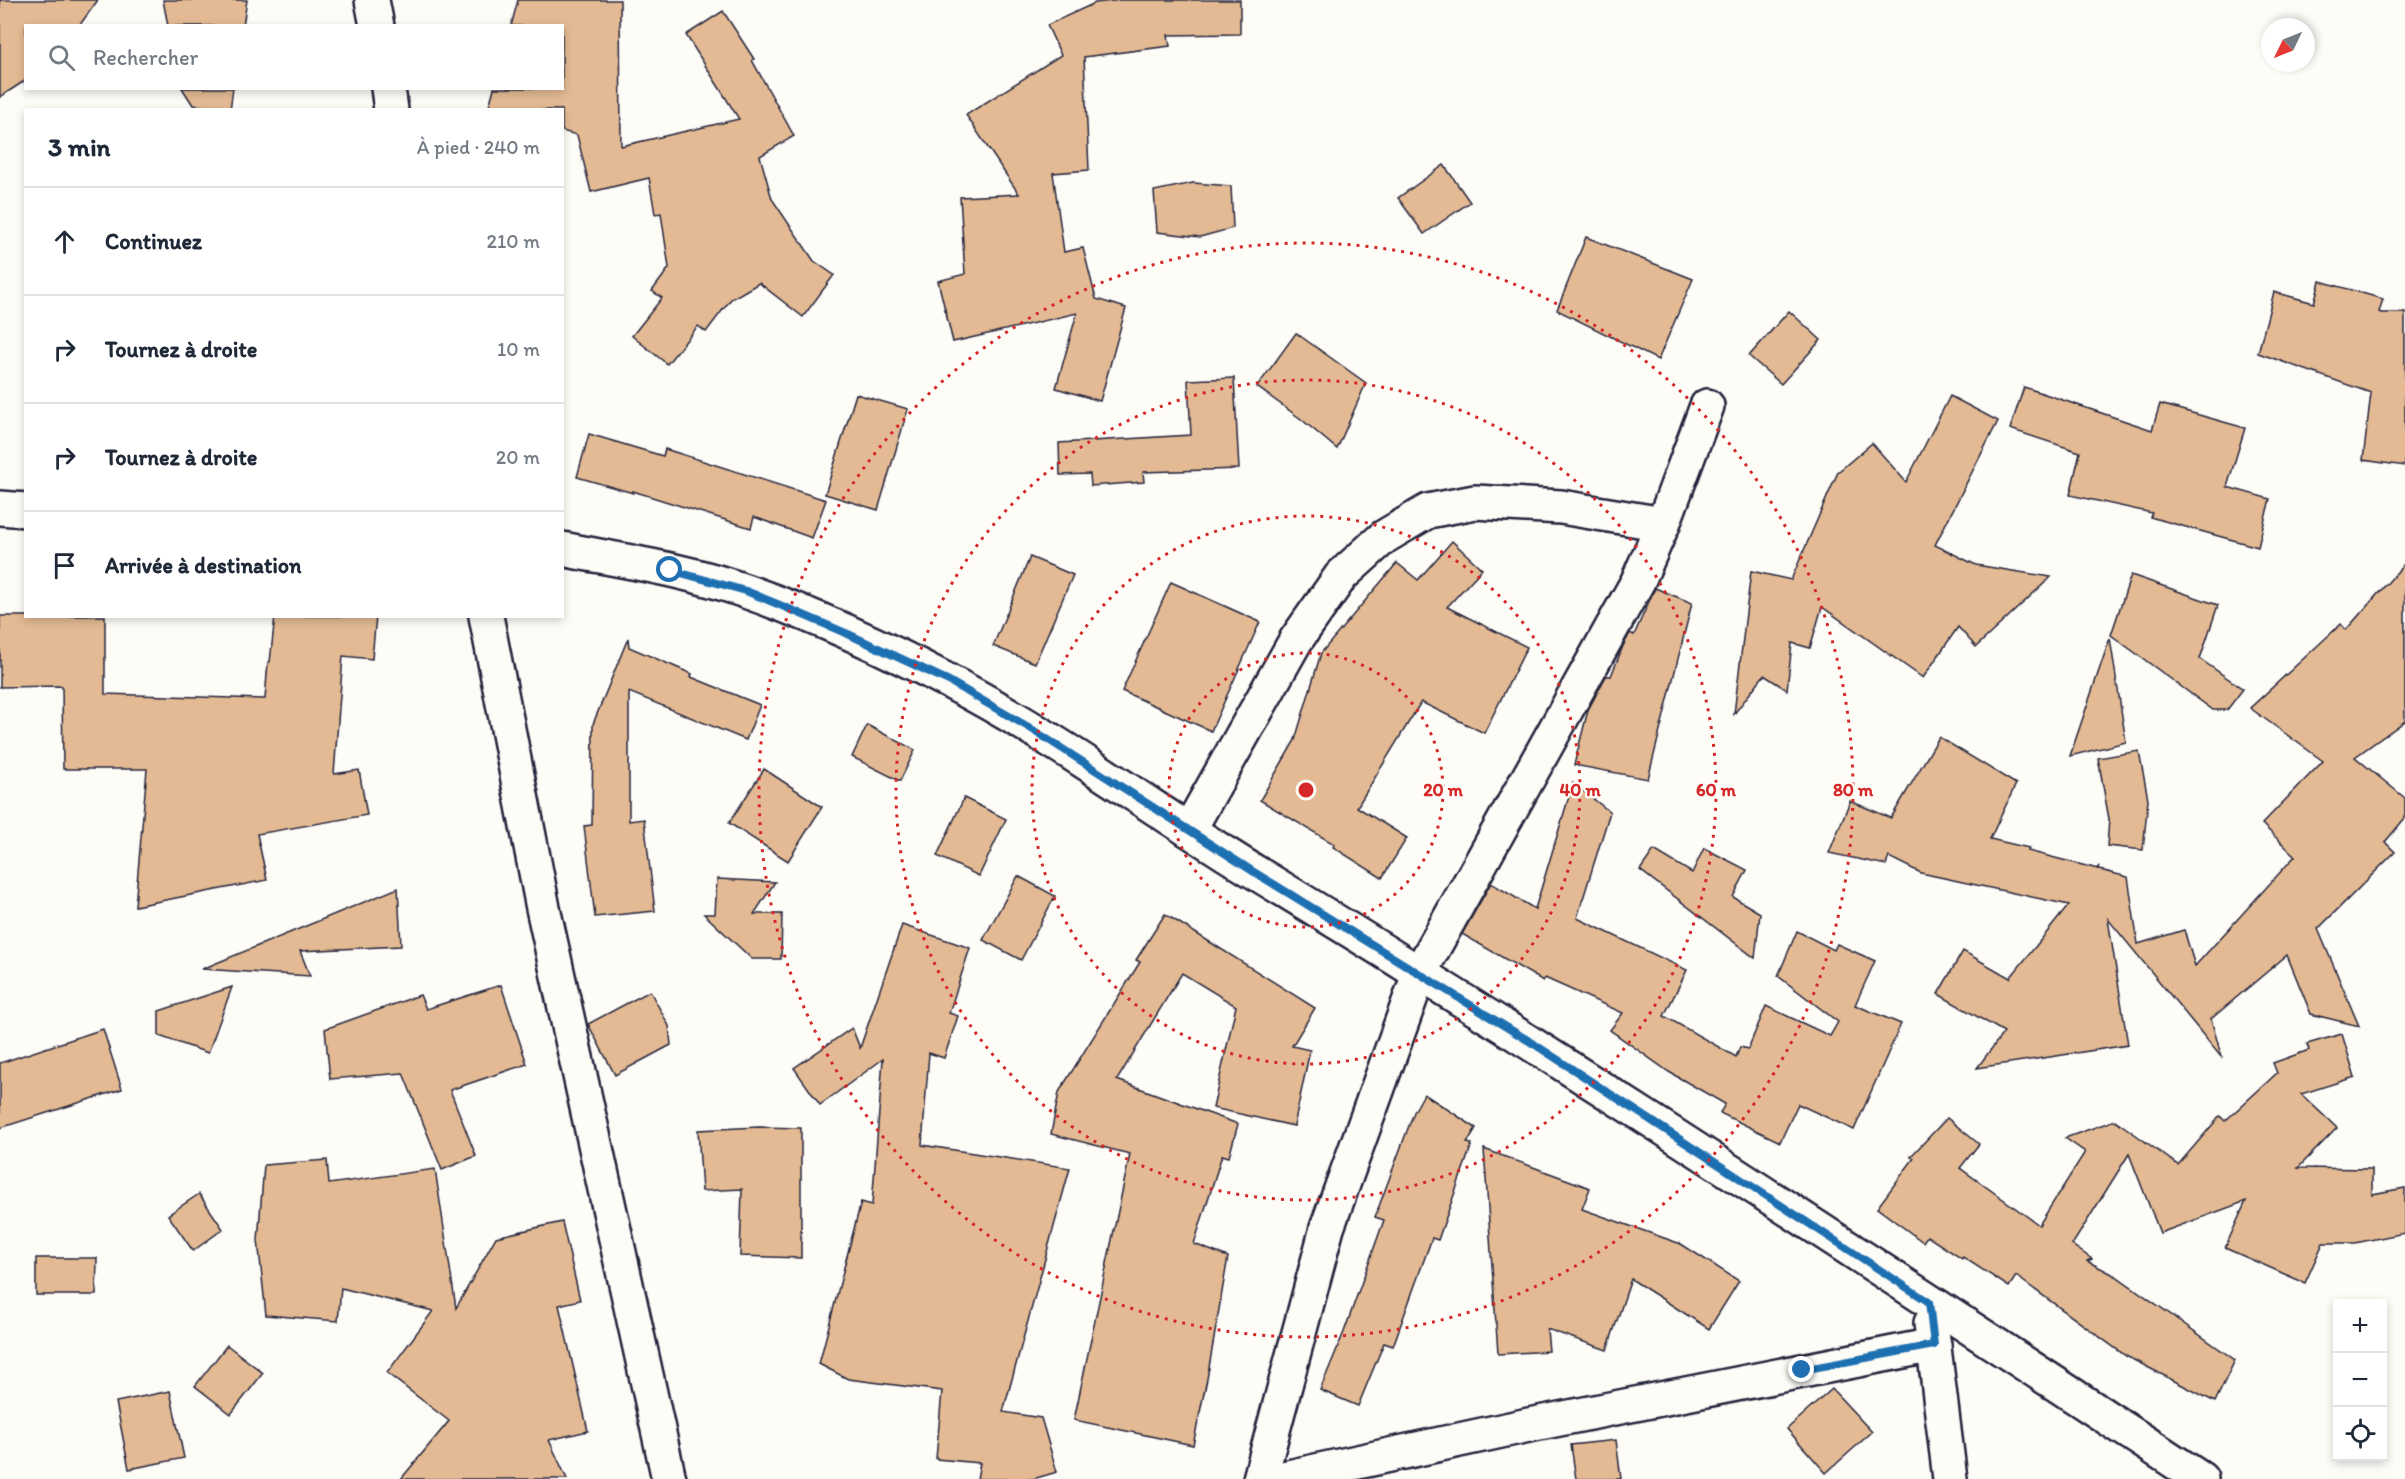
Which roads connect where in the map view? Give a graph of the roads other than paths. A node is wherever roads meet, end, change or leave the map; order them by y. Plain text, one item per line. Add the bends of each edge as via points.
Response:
1 (372, 0) edge
2 (376, 24) edge
3 (388, 90) edge
4 (391, 108) edge
5 (1707, 406) dead end
6 (0, 508) edge
7 (24, 510) edge
8 (1663, 524) junction
9 (564, 549) edge
10 (486, 618) edge
11 (1189, 830) junction
12 (1420, 972) junction
13 (1929, 1302) junction
14 (1934, 1345) junction
15 (669, 1479) edge
16 (1260, 1479) edge
17 (1279, 1479) edge
18 (1950, 1479) edge
19 (2201, 1479) edge

1 - 2 street
3 - 4 street
5 - 8 street
6 - 7 street
8 - 11 street via 1561,507 1475,502 1428,511 1384,537 1341,576 1296,640
8 - 12 street via 1638,580
9 - 11 street via 651,565 746,591 848,634 959,687
10 - 15 street via 545,918
11 - 12 street
12 - 13 street
12 - 16 street via 1327,1228
13 - 14 street
13 - 19 street
14 - 17 street
14 - 18 street

